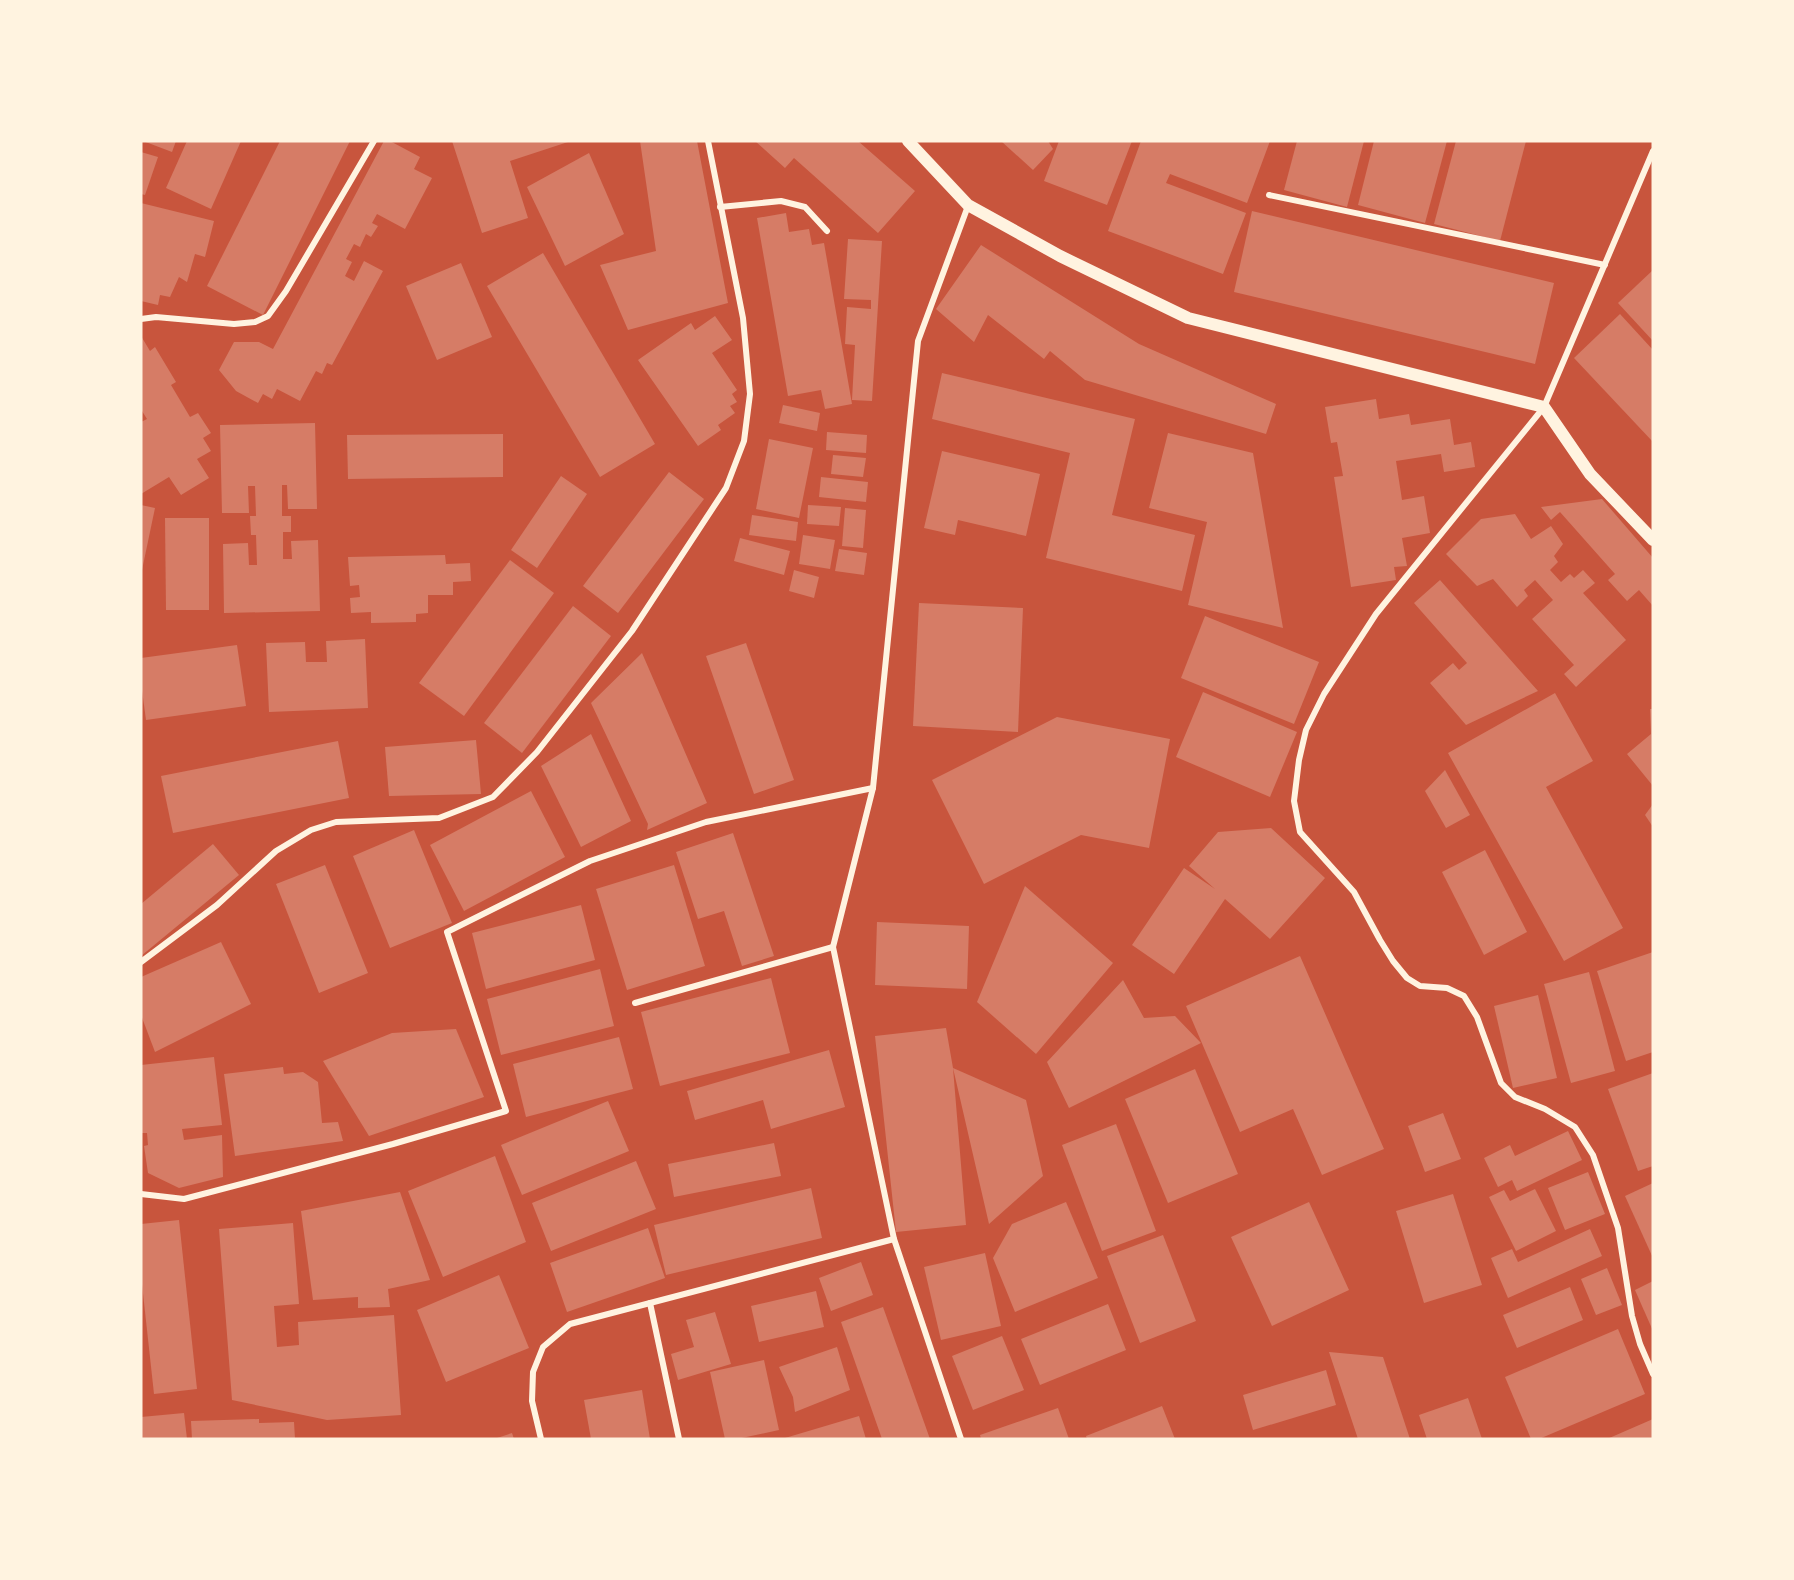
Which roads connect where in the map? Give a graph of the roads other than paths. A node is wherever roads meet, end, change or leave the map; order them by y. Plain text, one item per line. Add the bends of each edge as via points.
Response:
1 (374, 141) edge
2 (708, 141) edge
3 (908, 141) edge
4 (1653, 151) edge
5 (1269, 195) dead end
6 (968, 205) junction
7 (720, 207) junction
8 (827, 231) dead end
9 (1605, 265) junction
10 (141, 319) edge
11 (1545, 407) junction
12 (1653, 540) edge
13 (873, 788) junction
14 (833, 947) junction
15 (141, 962) edge
16 (635, 1003) dead end
17 (141, 1194) edge
18 (894, 1239) junction
19 (650, 1303) junction
20 (1653, 1374) edge
21 (541, 1439) edge
22 (679, 1439) edge
23 (961, 1439) edge

1 - 10 street via 268,316 234,324
2 - 7 street
3 - 6 main road
4 - 9 street
5 - 9 street
6 - 11 main road via 1060,256 1188,318
6 - 13 street via 918,341
7 - 8 street via 781,201 805,207
7 - 15 street via 743,318 750,393 744,441 726,488 632,631 537,752 493,796 439,818 336,822 311,830 276,851 217,905
9 - 11 street
11 - 12 main road via 1590,474
11 - 20 street via 1376,614 1324,694 1306,730 1294,801 1300,832 1354,892 1380,940 1407,978 1420,986 1447,988 1464,996 1477,1017 1507,1091 1575,1127 1593,1155 1618,1228 1632,1316
13 - 14 street
13 - 17 street via 706,822 590,861 447,932 506,1111 184,1198
14 - 16 street
14 - 18 street
18 - 19 street
18 - 23 street
19 - 21 street via 570,1324 543,1347 533,1372 532,1401
19 - 22 street

